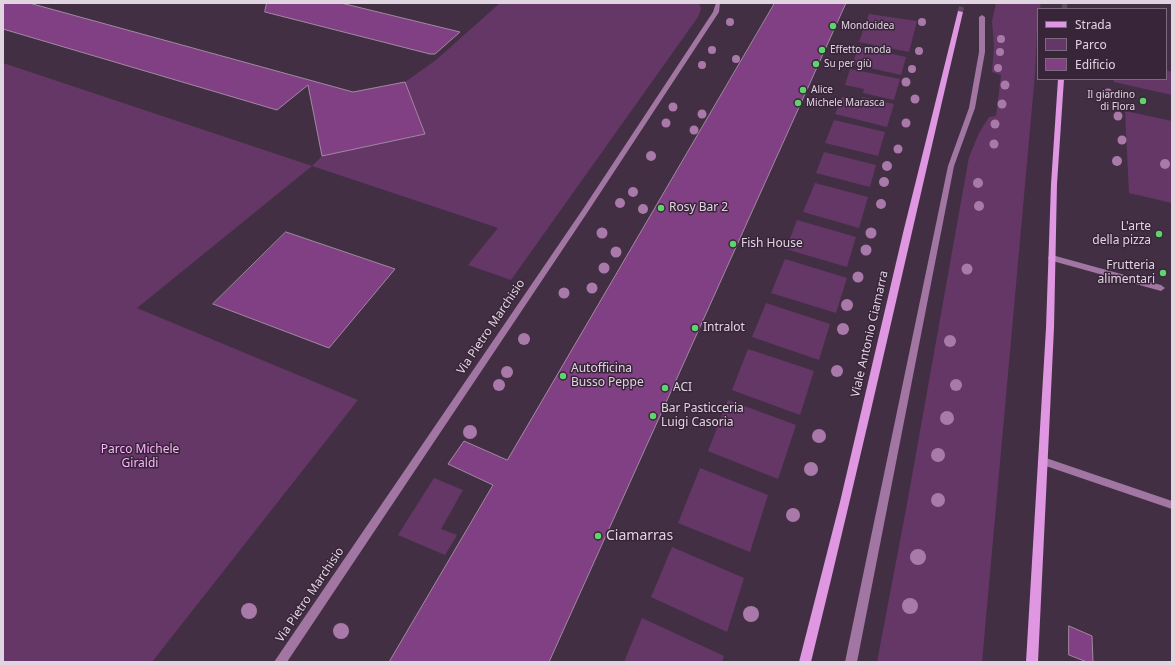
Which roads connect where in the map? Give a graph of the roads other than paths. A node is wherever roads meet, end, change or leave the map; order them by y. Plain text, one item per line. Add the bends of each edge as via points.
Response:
1 (718, 3) edge
2 (960, 12) tunnel mouth
3 (982, 17) dead end
4 (1061, 80) edge
5 (1052, 258) junction
6 (1162, 288) dead end
7 (1043, 462) junction
8 (1172, 505) edge
9 (280, 662) edge
10 (805, 662) edge
11 (851, 662) edge
12 (1032, 662) edge

1 - 9 street, Via Pietro Marchisio via 716,12 602,184
2 - 10 street, Viale Antonio Ciamarra
3 - 11 street via 982,52 972,108 951,166
4 - 5 street
5 - 6 street
5 - 7 street
7 - 8 street
7 - 12 street

